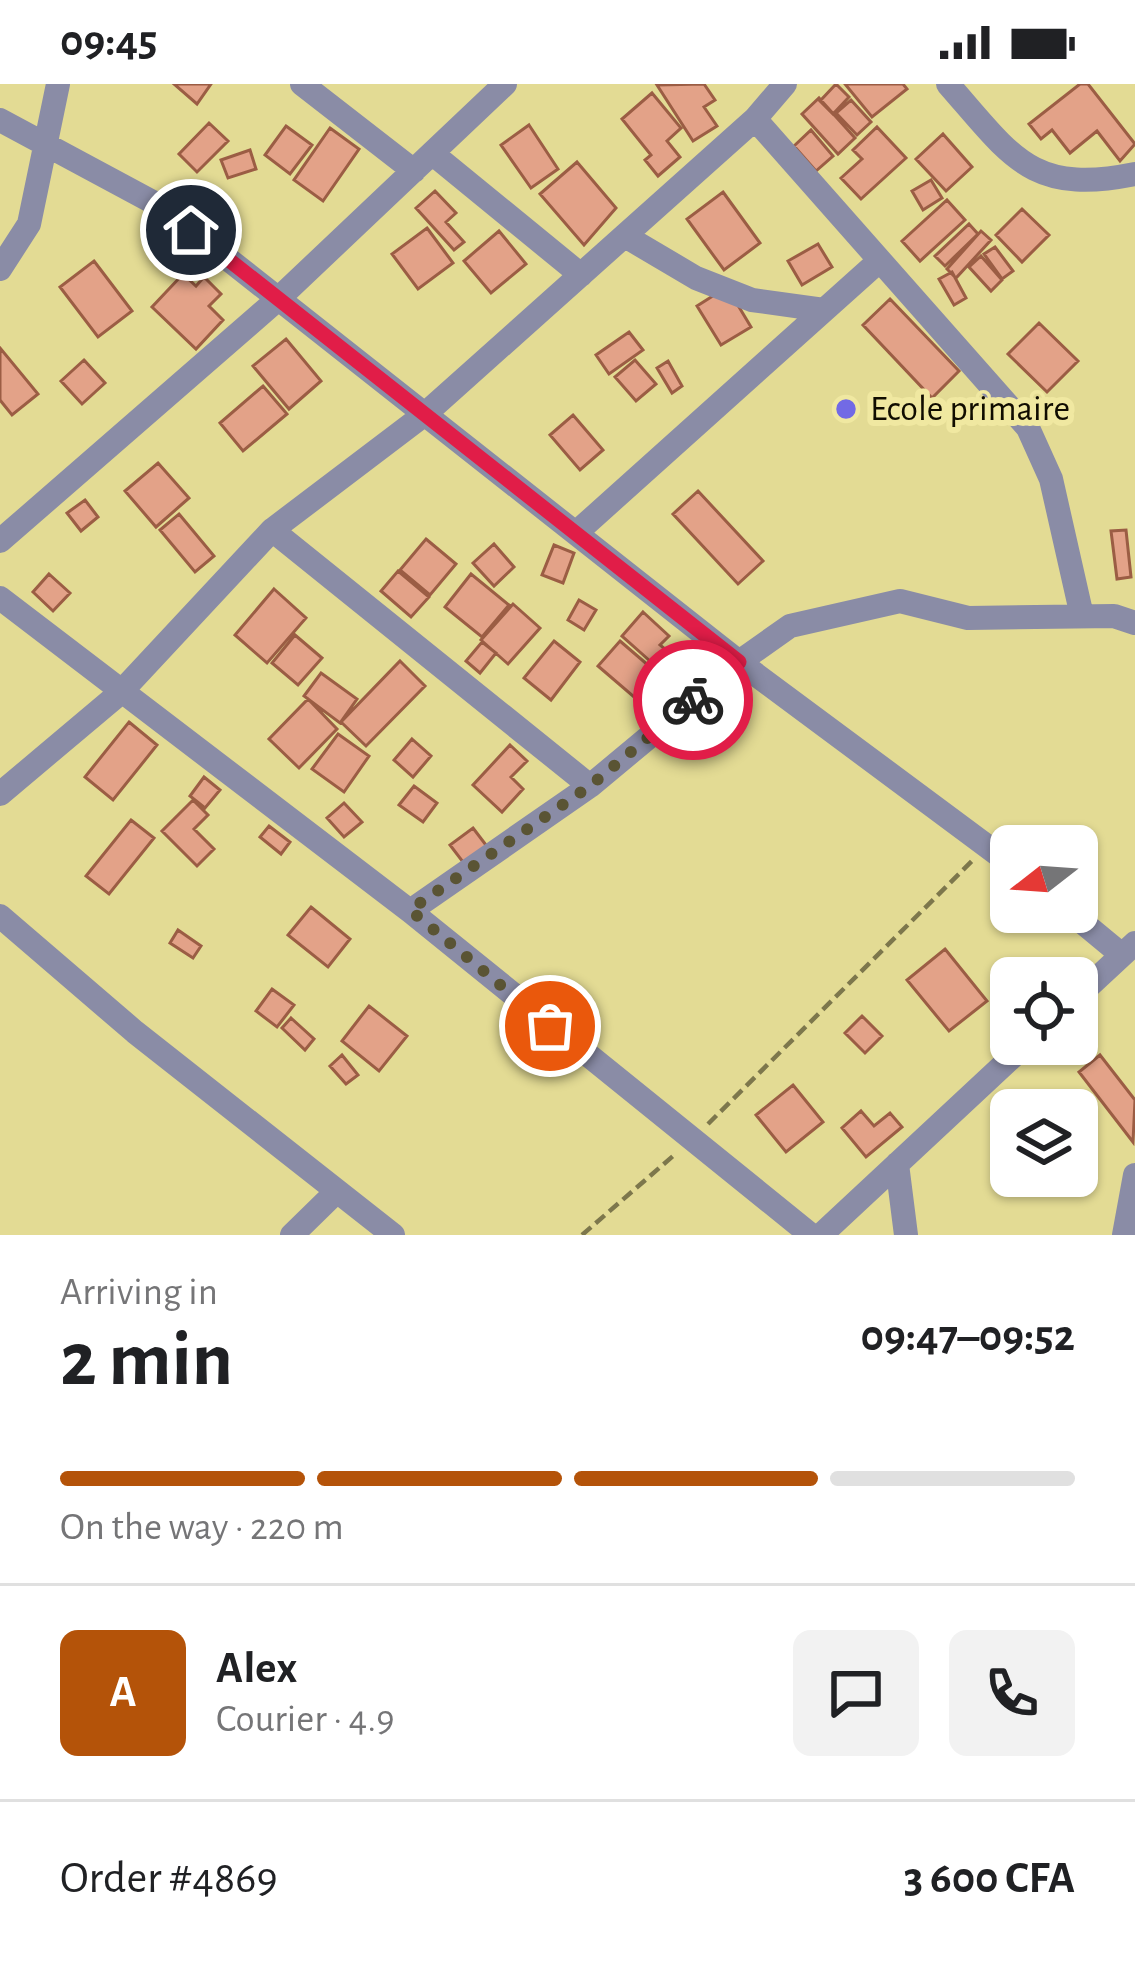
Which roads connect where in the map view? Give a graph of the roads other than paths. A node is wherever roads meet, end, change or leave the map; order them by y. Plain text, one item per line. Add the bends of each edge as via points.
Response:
1 (58, 84) edge
2 (302, 84) edge
3 (506, 84) edge
4 (785, 84) edge
5 (949, 84) edge
6 (755, 119) junction
7 (0, 121) edge
8 (48, 144) junction
9 (434, 154) junction
10 (414, 171) junction
11 (1135, 174) edge
12 (625, 236) junction
13 (879, 261) junction
14 (0, 269) edge
15 (581, 274) junction
16 (277, 300) junction
17 (824, 310) junction
18 (424, 414) junction
19 (272, 530) junction
20 (577, 532) junction
21 (0, 541) edge
22 (0, 598) edge
23 (1082, 616) junction
24 (1135, 623) edge
25 (739, 662) junction
26 (120, 693) junction
27 (590, 786) junction
28 (0, 794) edge
29 (990, 848) edge
30 (410, 910) junction
31 (0, 916) edge
32 (1098, 930) edge
33 (1129, 949) edge
34 (1098, 978) edge
35 (1004, 1065) edge
36 (897, 1165) junction
37 (1135, 1175) edge
38 (336, 1192) junction
39 (1126, 1234) edge
40 (292, 1235) edge
41 (393, 1235) edge
42 (811, 1235) edge
43 (821, 1235) edge
44 (906, 1235) edge

1 - 8 street
2 - 10 street
3 - 9 street
4 - 6 street
5 - 11 street via 1030,172 1085,182
6 - 12 street
6 - 13 street
7 - 8 street
8 - 14 street via 28,224
8 - 16 street via 162,207
9 - 10 street
9 - 15 street
10 - 16 street
12 - 15 street
12 - 17 street via 752,300
13 - 17 street
13 - 23 street via 1028,428 1051,479
15 - 18 street
16 - 18 street
16 - 21 street
17 - 20 street
18 - 19 street
18 - 20 street
19 - 26 street
19 - 27 street
20 - 25 street
22 - 26 street
23 - 24 street
23 - 25 street via 968,618 900,601 790,626
25 - 27 street
25 - 29 street
26 - 28 street
26 - 30 street
27 - 30 street
30 - 42 street
31 - 38 street
32 - 33 street
33 - 34 street
35 - 36 street
36 - 43 street
36 - 44 street
37 - 39 street
38 - 40 street
38 - 41 street

